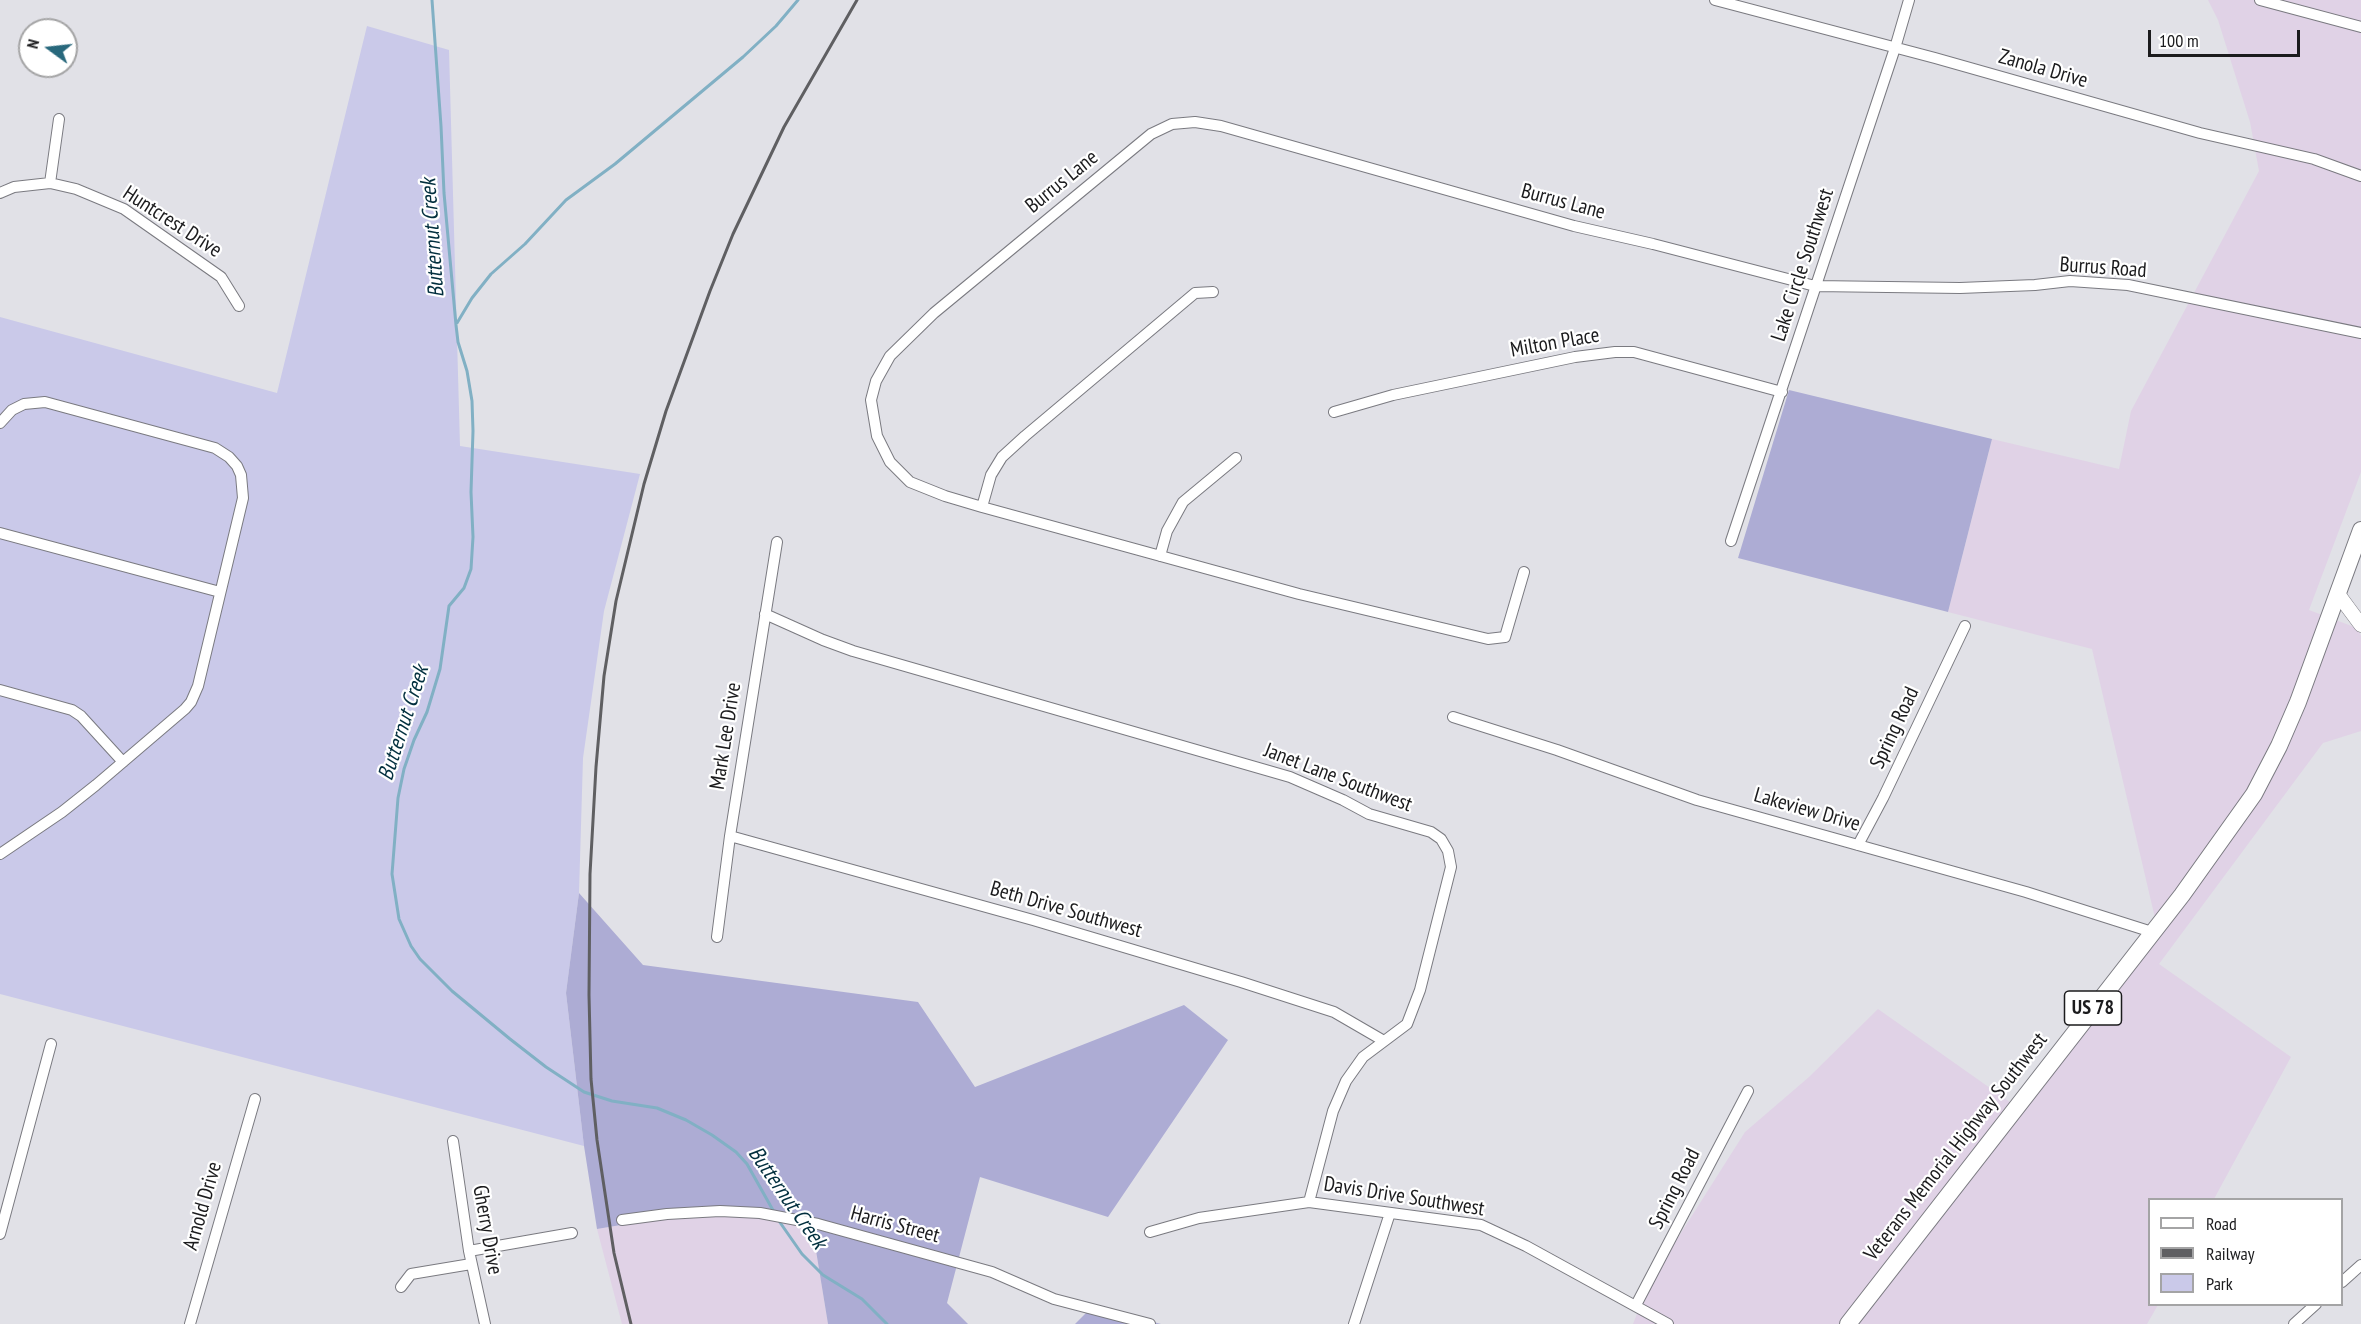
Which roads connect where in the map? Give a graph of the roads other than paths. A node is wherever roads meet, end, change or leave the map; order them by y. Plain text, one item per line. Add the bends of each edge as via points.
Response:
1 (1714, 0) edge
2 (1909, 0) edge
3 (2260, 0) edge
4 (2361, 27) edge
5 (1895, 48) junction
6 (58, 119) dead end
7 (2361, 176) edge
8 (50, 183) junction
9 (0, 193) edge
10 (1815, 286) junction
11 (1838, 286) joint
12 (1213, 292) dead end
13 (239, 306) dead end
14 (2361, 333) edge
15 (1782, 392) junction
16 (1334, 412) dead end
17 (0, 423) edge
18 (1236, 458) dead end
19 (982, 507) junction
20 (2361, 531) edge
21 (0, 534) edge
22 (1731, 541) dead end
23 (777, 542) dead end
24 (1160, 556) junction
25 (1524, 572) dead end
26 (220, 592) junction
27 (2338, 594) junction
28 (765, 614) junction
29 (2361, 625) edge
30 (1965, 626) dead end
31 (0, 690) edge
32 (1453, 717) dead end
33 (123, 762) junction
34 (730, 836) junction
35 (1858, 845) junction
36 (0, 854) edge
37 (2152, 932) junction
38 (717, 937) dead end
39 (1384, 1041) junction
40 (51, 1044) dead end
41 (1748, 1091) dead end
42 (255, 1099) dead end
43 (453, 1141) dead end
44 (1309, 1202) junction
45 (1390, 1213) junction
46 (622, 1220) dead end
47 (1150, 1232) dead end
48 (573, 1233) dead end
49 (0, 1234) edge
50 (469, 1251) junction
51 (471, 1263) junction
52 (2361, 1266) edge
53 (2343, 1281) edge
54 (401, 1287) dead end
55 (1636, 1305) junction
56 (2315, 1306) edge
57 (190, 1324) edge
58 (485, 1324) edge
59 (1150, 1324) edge
60 (1354, 1324) edge
61 (1668, 1324) edge
62 (1848, 1324) edge
63 (2294, 1324) edge

1 - 5 street, Zanola Drive
2 - 5 street, Lake Circle Southwest
3 - 4 street
5 - 7 street, Zanola Drive via 2200,133 2314,159
5 - 10 street, Lake Circle Southwest
6 - 8 street
8 - 9 street, Huntcrest Drive via 14,187
8 - 13 street, Huntcrest Drive via 124,209 221,277
10 - 11 street, Burrus Lane
10 - 15 street, Lake Circle Southwest
10 - 19 street, Burrus Lane via 1574,226 1221,126 1172,124 1151,134 934,313 890,356 876,381 871,400 877,436 890,462 910,482
11 - 14 street, Burrus Road via 1960,288 2070,280 2128,285
12 - 19 street via 1195,293 1002,457 991,475
15 - 16 street, Milton Place via 1634,352 1615,351 1393,395
15 - 22 street, Lake Circle Southwest
17 - 26 street via 24,404 45,402 215,448 229,457 241,475 243,498
18 - 24 street via 1184,502 1167,531
19 - 24 street, Burrus Lane
20 - 27 main road, Veterans Memorial Highway Southwest / US 78
21 - 26 street
23 - 28 street, Mark Lee Drive
24 - 25 street, Burrus Lane via 1488,639 1505,637
26 - 33 street via 191,702
27 - 29 street
27 - 37 main road, Veterans Memorial Highway Southwest / US 78 via 2289,723 2254,794
28 - 34 street, Mark Lee Drive
28 - 39 street, Janet Lane Southwest via 854,651 1290,777 1369,814 1431,832 1448,851 1451,867 1420,990 1407,1024
30 - 35 street, Spring Road
31 - 33 street via 72,710
32 - 35 street, Lakeview Drive via 1696,800
33 - 36 street via 62,812
34 - 38 street, Mark Lee Drive
34 - 39 street, Beth Drive Southwest via 1241,982 1334,1012
35 - 37 street, Lakeview Drive
37 - 62 main road, Veterans Memorial Highway Southwest / US 78
39 - 44 street, Janet Lane Southwest via 1363,1057 1346,1081 1333,1111
40 - 49 street
41 - 55 street, Spring Road
42 - 57 street, Arnold Drive
43 - 50 street, Gherry Drive
44 - 45 street, Davis Drive Southwest
44 - 47 street, Davis Drive Southwest via 1199,1218
45 - 55 street, Davis Drive Southwest via 1481,1225
45 - 60 street
46 - 59 street, Harris Street via 720,1211 760,1213 818,1224 992,1272 1054,1299
48 - 50 street
50 - 51 street, Gherry Drive
51 - 54 street via 411,1274
51 - 58 street, Gherry Drive
52 - 53 street
55 - 61 street, Davis Drive Southwest
56 - 63 street

